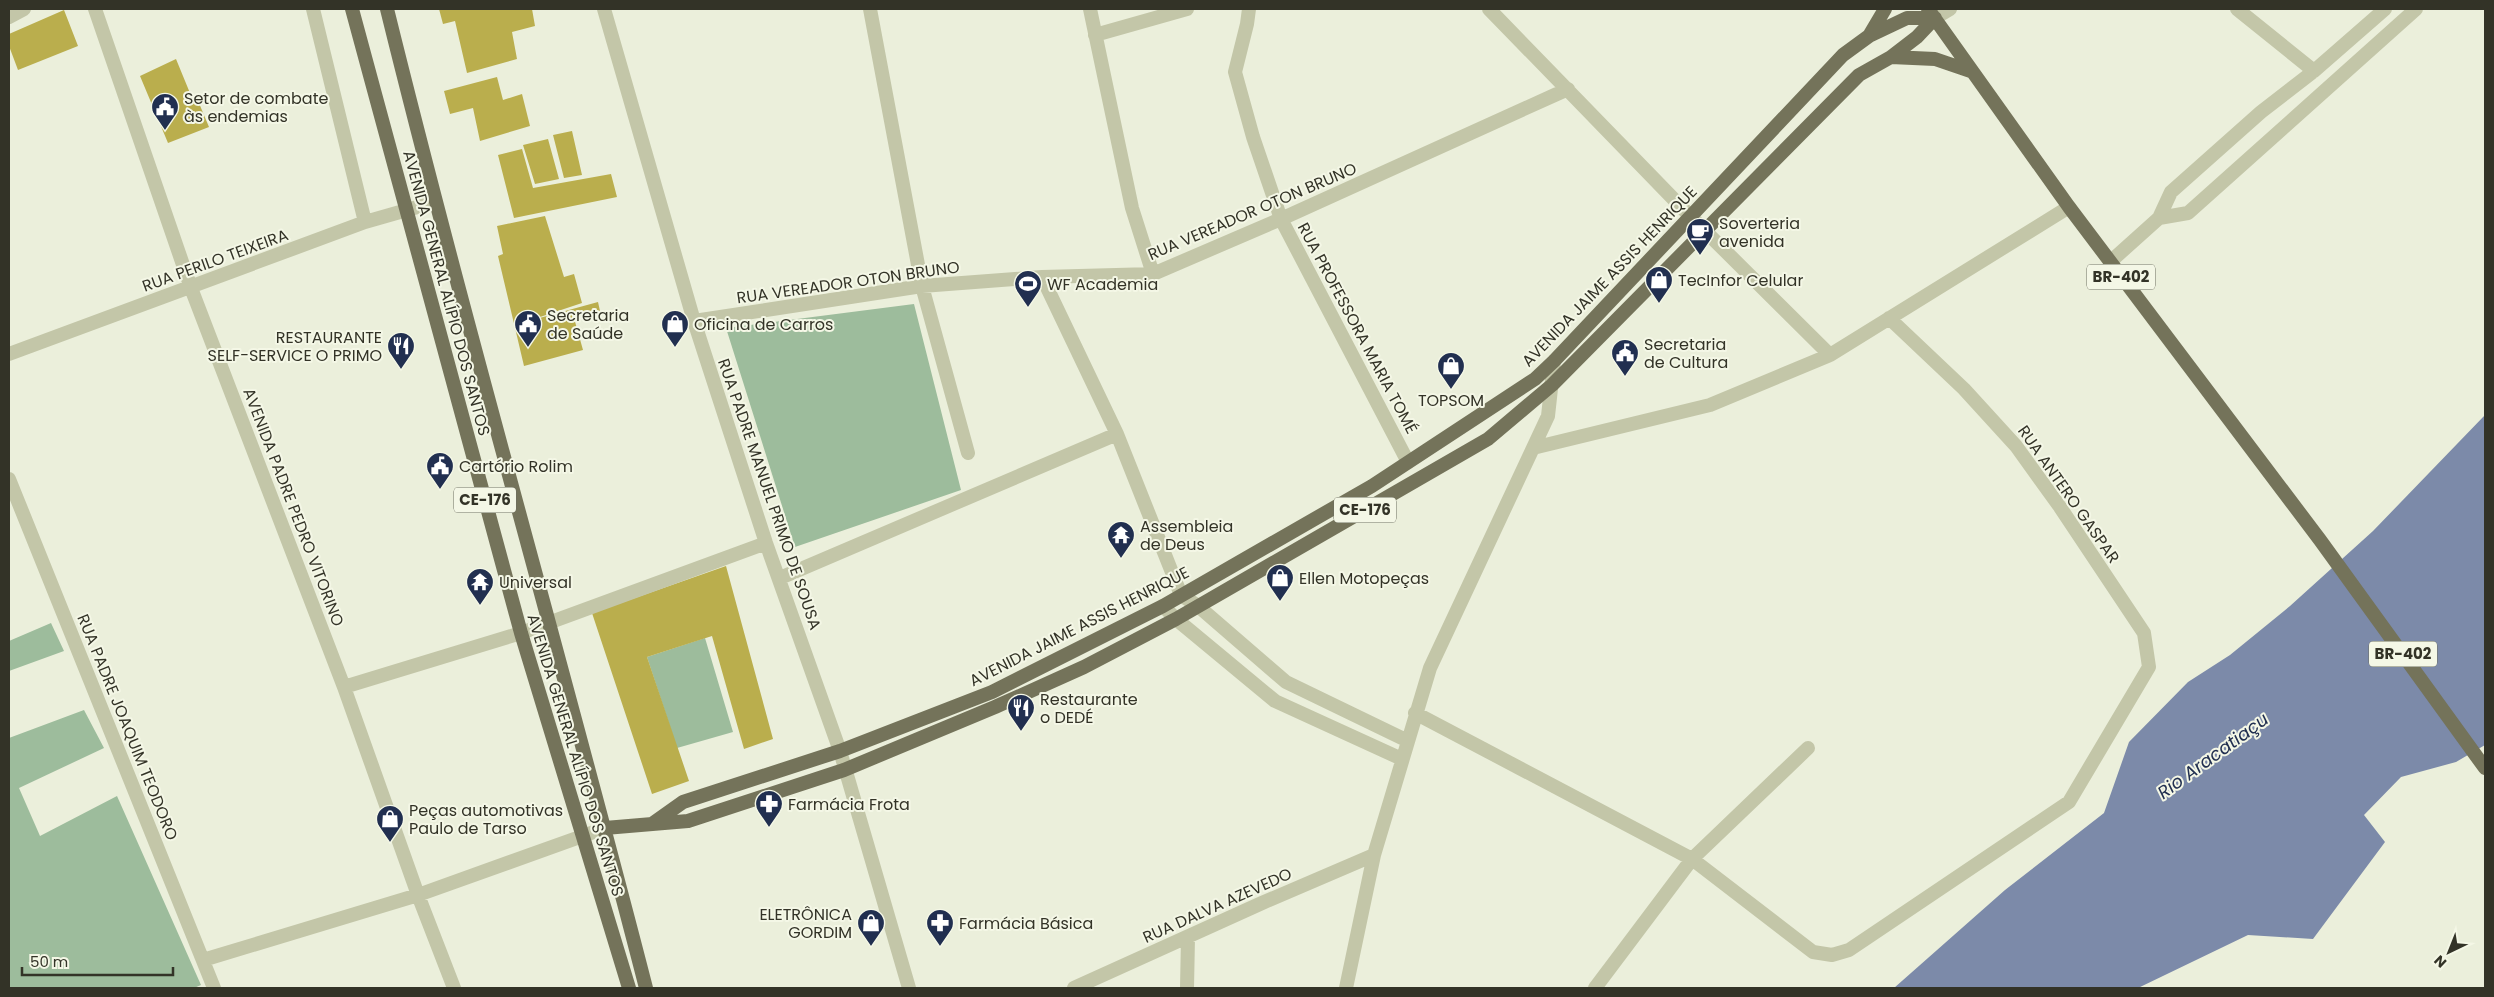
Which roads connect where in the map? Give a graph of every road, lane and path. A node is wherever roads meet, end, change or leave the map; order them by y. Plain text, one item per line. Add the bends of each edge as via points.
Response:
1 (24, 9) edge
2 (95, 9) edge
3 (313, 9) edge
4 (352, 9) edge
5 (387, 9) edge
6 (604, 9) edge
7 (870, 9) edge
8 (1090, 9) edge
9 (1187, 9) edge
10 (1249, 9) edge
11 (1489, 9) edge
12 (1886, 9) edge
13 (1950, 9) edge
14 (2237, 9) edge
15 (2385, 9) edge
16 (2416, 9) edge
17 (1931, 13) edge
18 (9, 17) edge
19 (1095, 35) junction
20 (1870, 36) junction
21 (1891, 57) junction
22 (2314, 71) junction
23 (1974, 72) junction
24 (1568, 89) junction
25 (435, 202) junction
26 (2069, 207) junction
27 (406, 211) junction
28 (1691, 217) junction
29 (2159, 218) junction
30 (1281, 219) junction
31 (365, 222) junction
32 (1706, 229) junction
33 (2110, 262) junction
34 (1153, 274) junction
35 (1042, 277) junction
36 (922, 286) junction
37 (191, 288) junction
38 (1888, 318) junction
39 (694, 322) junction
40 (9, 354) edge
41 (1830, 355) junction
42 (1554, 361) junction
43 (1552, 385) junction
44 (1117, 434) junction
45 (1533, 448) junction
46 (968, 454) dead end
47 (1408, 462) junction
48 (9, 479) edge
49 (766, 543) junction
50 (780, 578) junction
51 (1181, 595) junction
52 (1164, 606) junction
53 (1198, 606) junction
54 (1176, 619) junction
55 (549, 624) junction
56 (521, 633) junction
57 (344, 687) junction
58 (1416, 712) junction
59 (1408, 741) junction
60 (1808, 748) dead end
61 (840, 751) junction
62 (1402, 759) junction
63 (2485, 768) edge
64 (844, 770) junction
65 (651, 825) junction
66 (605, 828) junction
67 (581, 836) junction
68 (1374, 856) junction
69 (1692, 859) junction
70 (418, 896) junction
71 (1188, 937) junction
72 (203, 960) junction
73 (214, 988) edge
74 (454, 988) edge
75 (629, 988) edge
76 (646, 988) edge
77 (909, 988) edge
78 (1074, 988) edge
79 (1187, 988) edge
80 (1346, 988) edge
81 (1595, 988) edge

1 - 18 street
2 - 37 street, AVENIDA PADRE PEDRO VITORINO
3 - 31 street
4 - 27 main road, AVENIDA GENERAL ALÍPIO DOS SANTOS / CE-176
5 - 25 main road, AVENIDA GENERAL ALÍPIO DOS SANTOS / CE-176
6 - 39 street, RUA PADRE MANUEL PRIMO DE SOUSA
7 - 36 street
8 - 19 street
9 - 19 street
10 - 30 street, RUA PROFESSORA MARIA TOMÉ via 1235,72
11 - 24 street
12 - 20 main road, AVENIDA JAIME ASSIS HENRIQUE / CE-176
13 - 17 street
14 - 22 street
15 - 22 street
16 - 29 street via 2188,214
17 - 20 main road via 1907,18
17 - 21 main road via 1917,37
17 - 23 main road, BR-402
19 - 34 street via 1132,208
20 - 28 main road, AVENIDA JAIME ASSIS HENRIQUE / CE-176 via 1843,55
21 - 23 main road via 1935,60
21 - 32 main road, CE-176 via 1859,75
22 - 29 street via 2261,112 2171,192
23 - 26 main road, BR-402
24 - 28 street
24 - 30 street, RUA VEREADOR OTON BRUNO
25 - 27 street, RUA PERILO TEIXEIRA
25 - 55 main road, AVENIDA GENERAL ALÍPIO DOS SANTOS / CE-176
26 - 33 main road, BR-402
26 - 38 street
27 - 31 street, RUA PERILO TEIXEIRA
27 - 56 main road, AVENIDA GENERAL ALÍPIO DOS SANTOS / CE-176
28 - 32 street
28 - 42 main road, AVENIDA JAIME ASSIS HENRIQUE / CE-176
29 - 33 street
30 - 34 street, RUA VEREADOR OTON BRUNO
30 - 47 street, RUA PROFESSORA MARIA TOMÉ
31 - 37 street, RUA PERILO TEIXEIRA
32 - 41 street
32 - 43 main road, CE-176
33 - 63 main road, BR-402 via 2320,540
34 - 35 street, RUA VEREADOR OTON BRUNO
35 - 36 street, RUA VEREADOR OTON BRUNO
35 - 44 street
36 - 39 street, RUA VEREADOR OTON BRUNO
36 - 46 street
37 - 40 street, RUA PERILO TEIXEIRA
37 - 57 street, AVENIDA PADRE PEDRO VITORINO
38 - 41 street
38 - 69 street, RUA ANTERO GASPAR via 1964,389 2016,446 2144,633 2149,667 2069,802 1849,950 1832,955 1813,952
39 - 49 street, RUA PADRE MANUEL PRIMO DE SOUSA
41 - 45 street via 1710,405
42 - 43 street
42 - 47 main road, AVENIDA JAIME ASSIS HENRIQUE / CE-176 via 1535,379
43 - 45 street via 1548,416
43 - 53 main road, CE-176 via 1488,439
44 - 50 street
44 - 51 street
45 - 58 street via 1430,668
47 - 51 main road, AVENIDA JAIME ASSIS HENRIQUE / CE-176 via 1372,486
48 - 72 street, RUA PADRE JOAQUIM TEODORO
49 - 50 street, RUA PADRE MANUEL PRIMO DE SOUSA
49 - 55 street
50 - 61 street, RUA PADRE MANUEL PRIMO DE SOUSA
51 - 52 main road, AVENIDA JAIME ASSIS HENRIQUE / CE-176
51 - 53 street
52 - 54 street
52 - 61 main road, AVENIDA JAIME ASSIS HENRIQUE / CE-176 via 992,692
53 - 54 main road, CE-176
53 - 59 street via 1286,682
54 - 62 street via 1275,702
54 - 64 main road, CE-176 via 1084,667
55 - 56 street
55 - 66 main road, AVENIDA GENERAL ALÍPIO DOS SANTOS / CE-176
56 - 57 street
56 - 67 main road, AVENIDA GENERAL ALÍPIO DOS SANTOS / CE-176
57 - 70 street, AVENIDA PADRE PEDRO VITORINO
58 - 59 street
58 - 69 street
59 - 62 street
60 - 69 street
61 - 64 street, RUA PADRE MANUEL PRIMO DE SOUSA
61 - 65 main road, AVENIDA JAIME ASSIS HENRIQUE / CE-176 via 682,802
62 - 68 street
64 - 65 main road, CE-176 via 688,821
64 - 77 street, RUA PADRE MANUEL PRIMO DE SOUSA
65 - 66 main road, CE-176
66 - 67 street
66 - 76 main road, AVENIDA GENERAL ALÍPIO DOS SANTOS / CE-176
67 - 70 street
67 - 75 main road, AVENIDA GENERAL ALÍPIO DOS SANTOS / CE-176
68 - 71 street, RUA DALVA AZEVEDO
68 - 80 street
69 - 81 street
70 - 72 street
70 - 74 street, AVENIDA PADRE PEDRO VITORINO
71 - 78 street, RUA DALVA AZEVEDO
71 - 79 street
72 - 73 street, RUA PADRE JOAQUIM TEODORO

